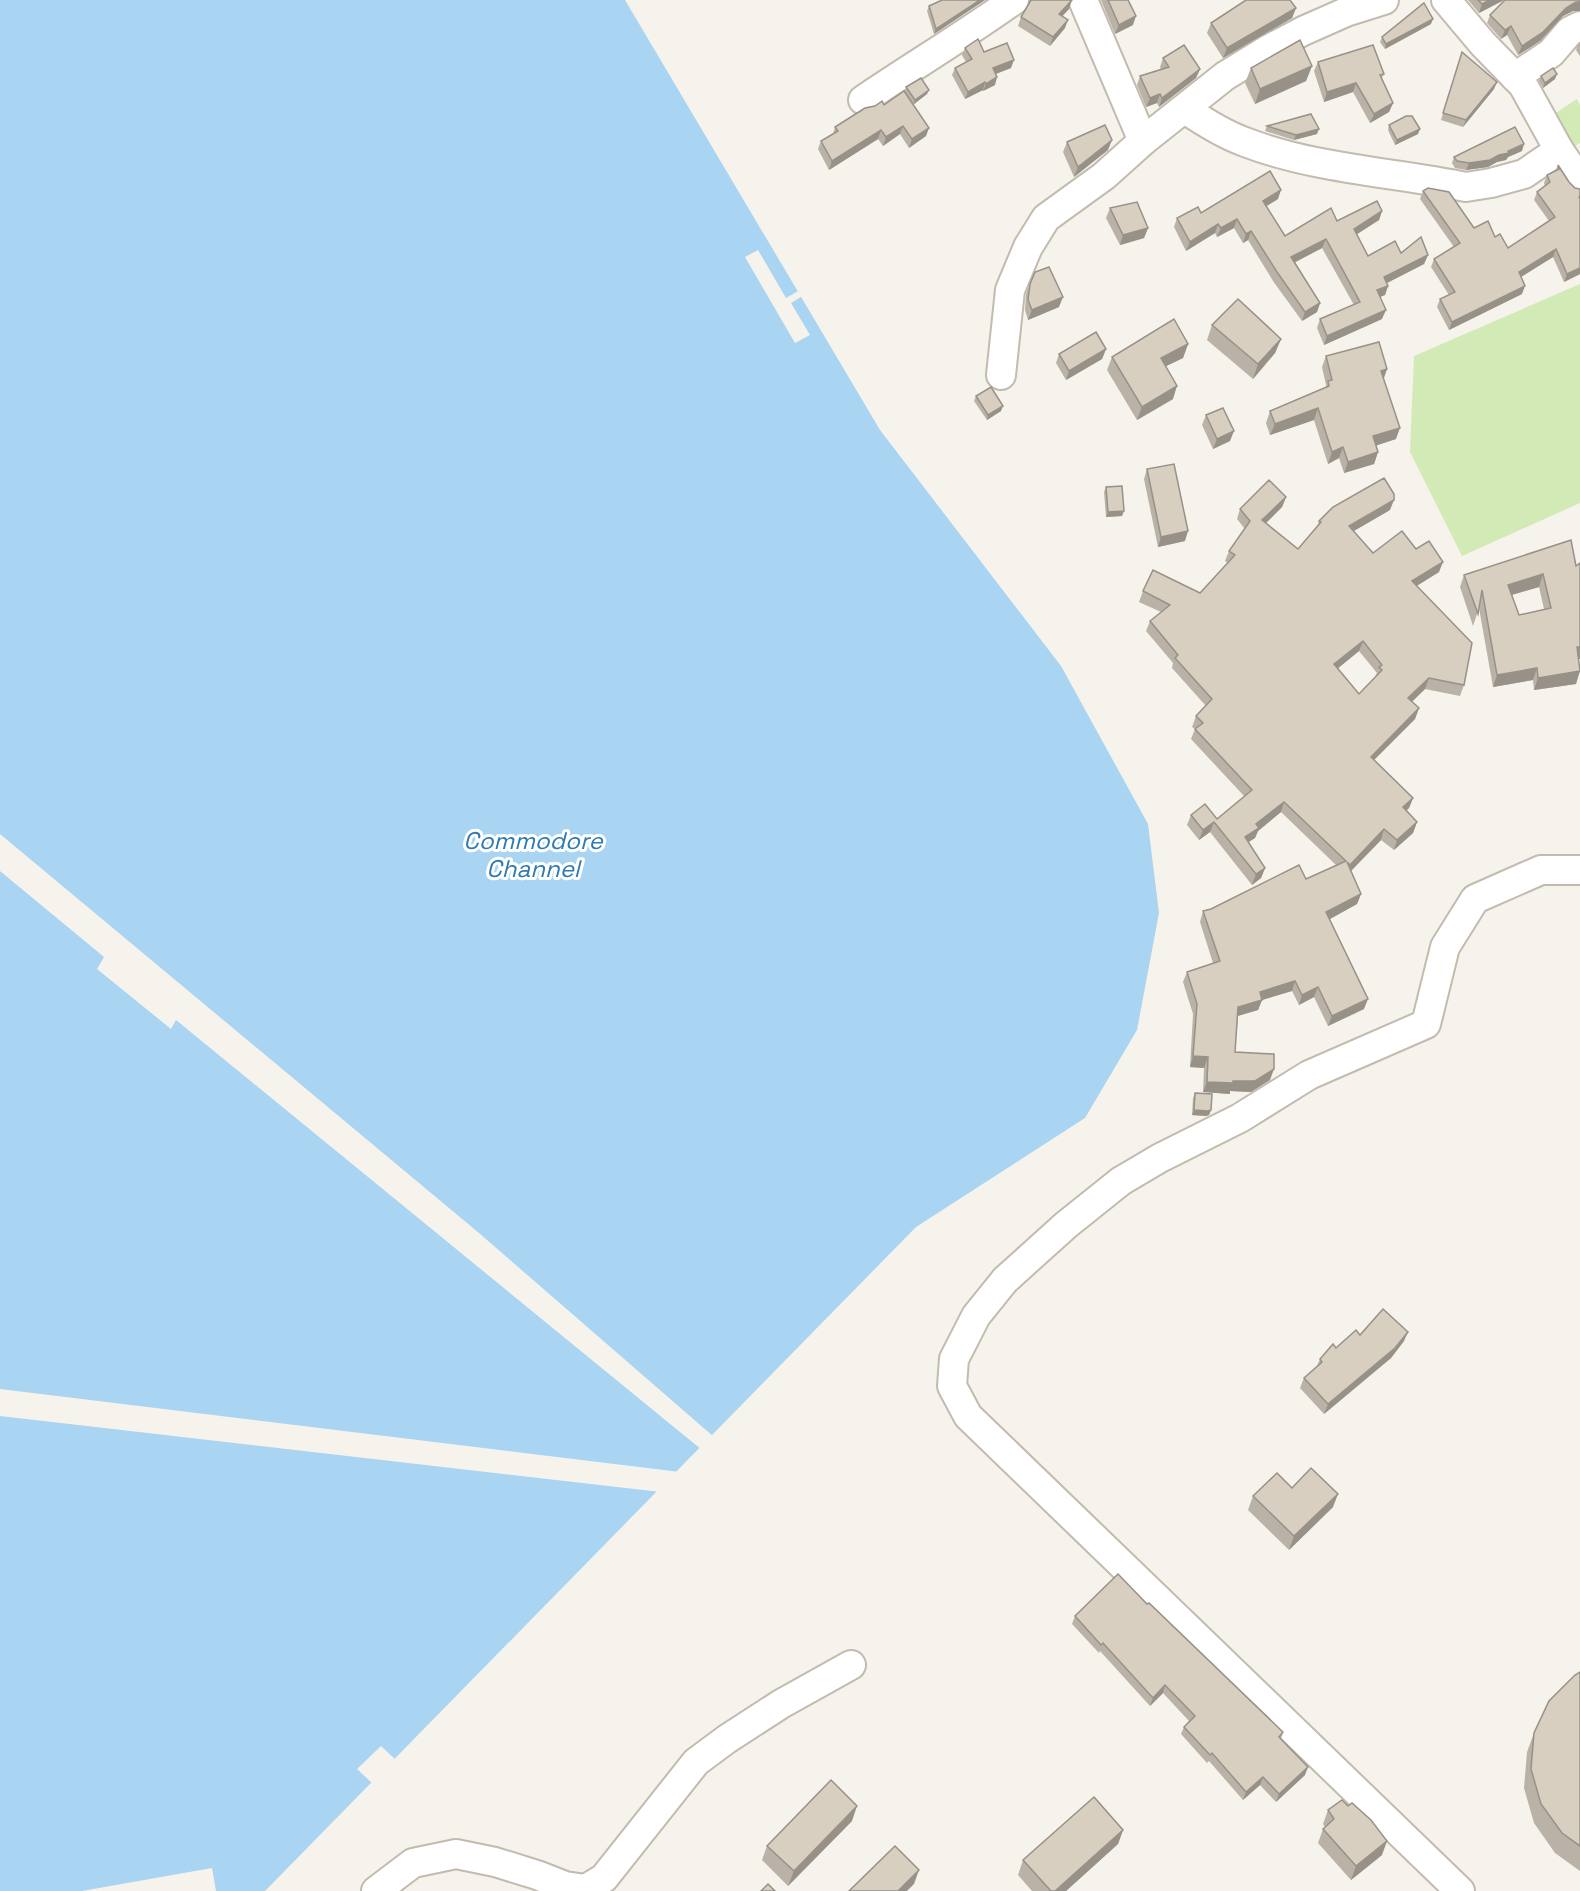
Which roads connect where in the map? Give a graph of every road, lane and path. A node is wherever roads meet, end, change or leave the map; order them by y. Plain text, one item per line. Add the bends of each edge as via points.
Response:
1 (1014, 0) edge
2 (1083, 0) edge
3 (1384, 0) edge
4 (1446, 0) edge
5 (1580, 26) edge
6 (1515, 77) junction
7 (863, 100) dead end
8 (1185, 109) junction
9 (1143, 141) junction
10 (1559, 150) junction
11 (1580, 181) edge
12 (1001, 375) dead end
13 (1580, 870) edge
14 (851, 1665) dead end
15 (376, 1891) edge
16 (1460, 1891) edge

1 - 7 street
2 - 9 street
3 - 8 street via 1346,12 1269,49 1225,76
4 - 6 street
5 - 6 street via 1570,31 1551,53
6 - 10 street
8 - 9 street
8 - 10 street via 1209,126 1291,157 1466,187 1524,174
9 - 12 street via 1104,176 1046,218 1028,247 1010,290
10 - 11 street
13 - 16 street via 1541,870 1475,899 1445,947 1426,1024 1310,1075 1240,1118 1121,1181 1005,1280 976,1316 954,1359 952,1386 968,1416
14 - 15 street via 781,1704 696,1762 604,1878 586,1889 456,1854 413,1863

